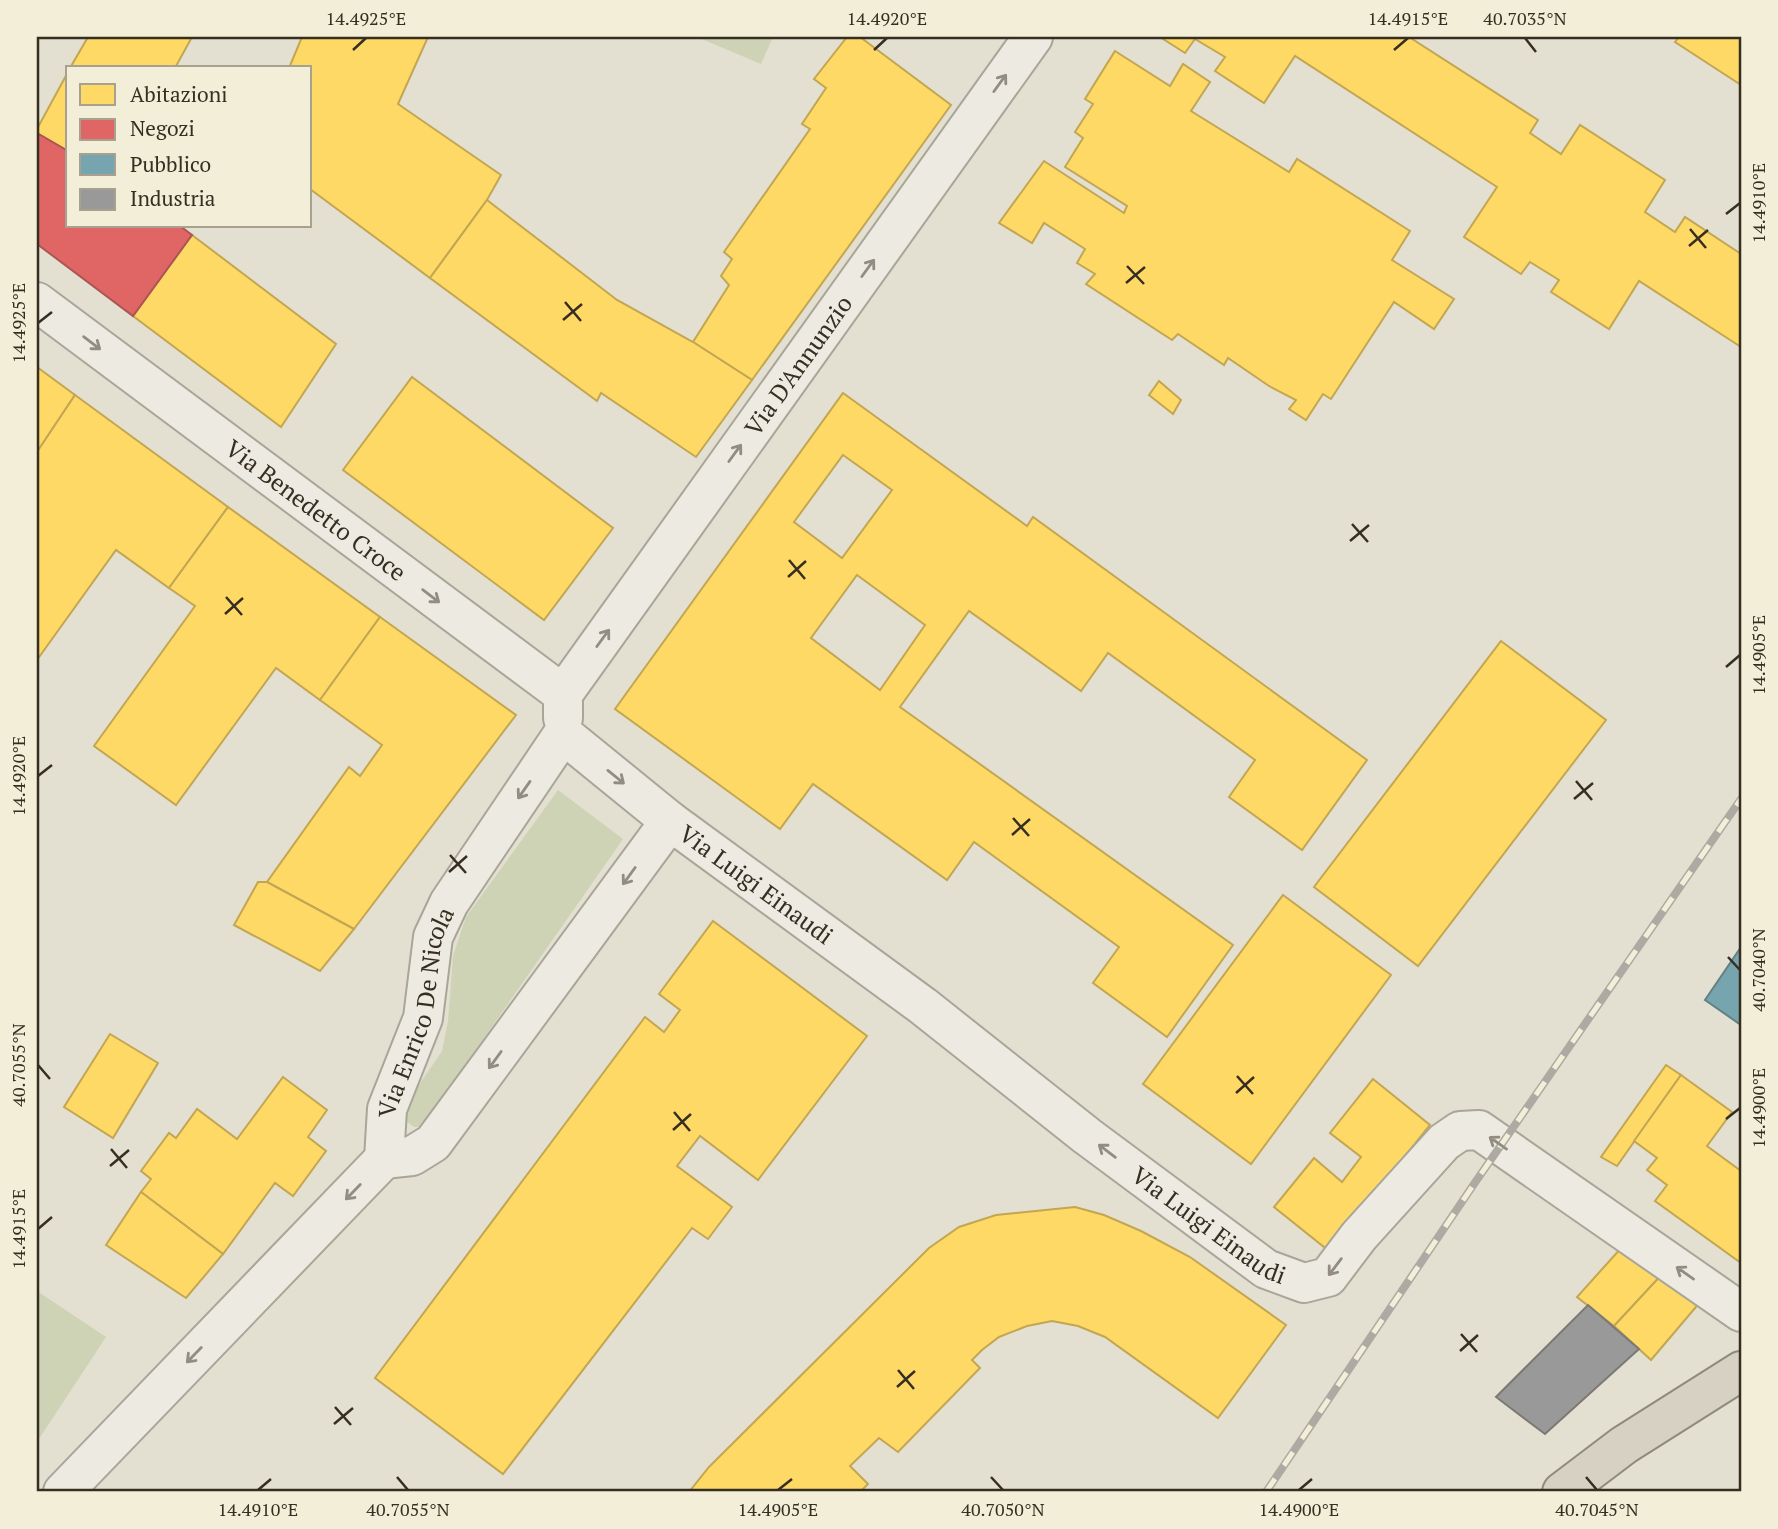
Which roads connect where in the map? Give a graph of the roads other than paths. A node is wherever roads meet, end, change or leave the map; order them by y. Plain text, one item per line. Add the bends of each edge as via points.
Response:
1 (1033, 37) edge
2 (37, 302) edge
3 (563, 694) junction
4 (563, 734) junction
5 (670, 821) junction
6 (384, 1159) junction
7 (1741, 1312) edge
8 (1738, 1373) edge
9 (63, 1492) edge
10 (1562, 1492) edge

3 -> 1 street, Via D'Annunzio
2 -> 3 street, Via Benedetto Croce
3 - 4 street
4 -> 5 street
4 -> 6 street, Via Enrico De Nicola via 449,903 433,937 423,1018 387,1109
5 -> 6 street, Via Enrico De Nicola via 433,1143 412,1156
7 -> 5 street, Via Luigi Einaudi via 1479,1130 1460,1131 1444,1142 1328,1277 1304,1283 1266,1269 923,1006
6 -> 9 street
8 - 10 highway

